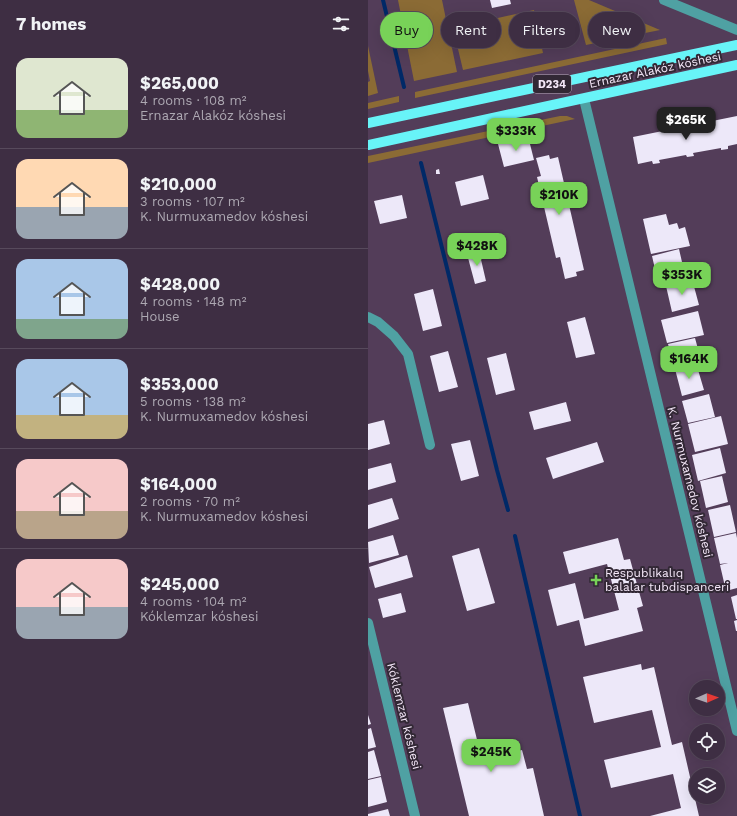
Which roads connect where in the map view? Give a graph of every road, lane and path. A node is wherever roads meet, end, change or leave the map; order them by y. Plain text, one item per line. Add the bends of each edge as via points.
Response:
1 (664, 0) edge
2 (737, 30) edge
3 (737, 44) edge
4 (737, 65) edge
5 (584, 99) junction
6 (368, 123) edge
7 (368, 145) edge
8 (368, 317) edge
9 (430, 445) dead end
10 (368, 623) edge
11 (737, 731) edge
12 (415, 816) edge

1 - 2 street
3 - 6 main road, Ernazar Alakóz kóshesi / D234
4 - 5 main road, Ernazar Alakóz kóshesi / D234
5 - 7 main road, Ernazar Alakóz kóshesi / D234
5 - 11 street, K. Nurmuxamedov kóshesi
8 - 9 street via 394,336 408,354
10 - 12 street, Kóklemzar kóshesi

